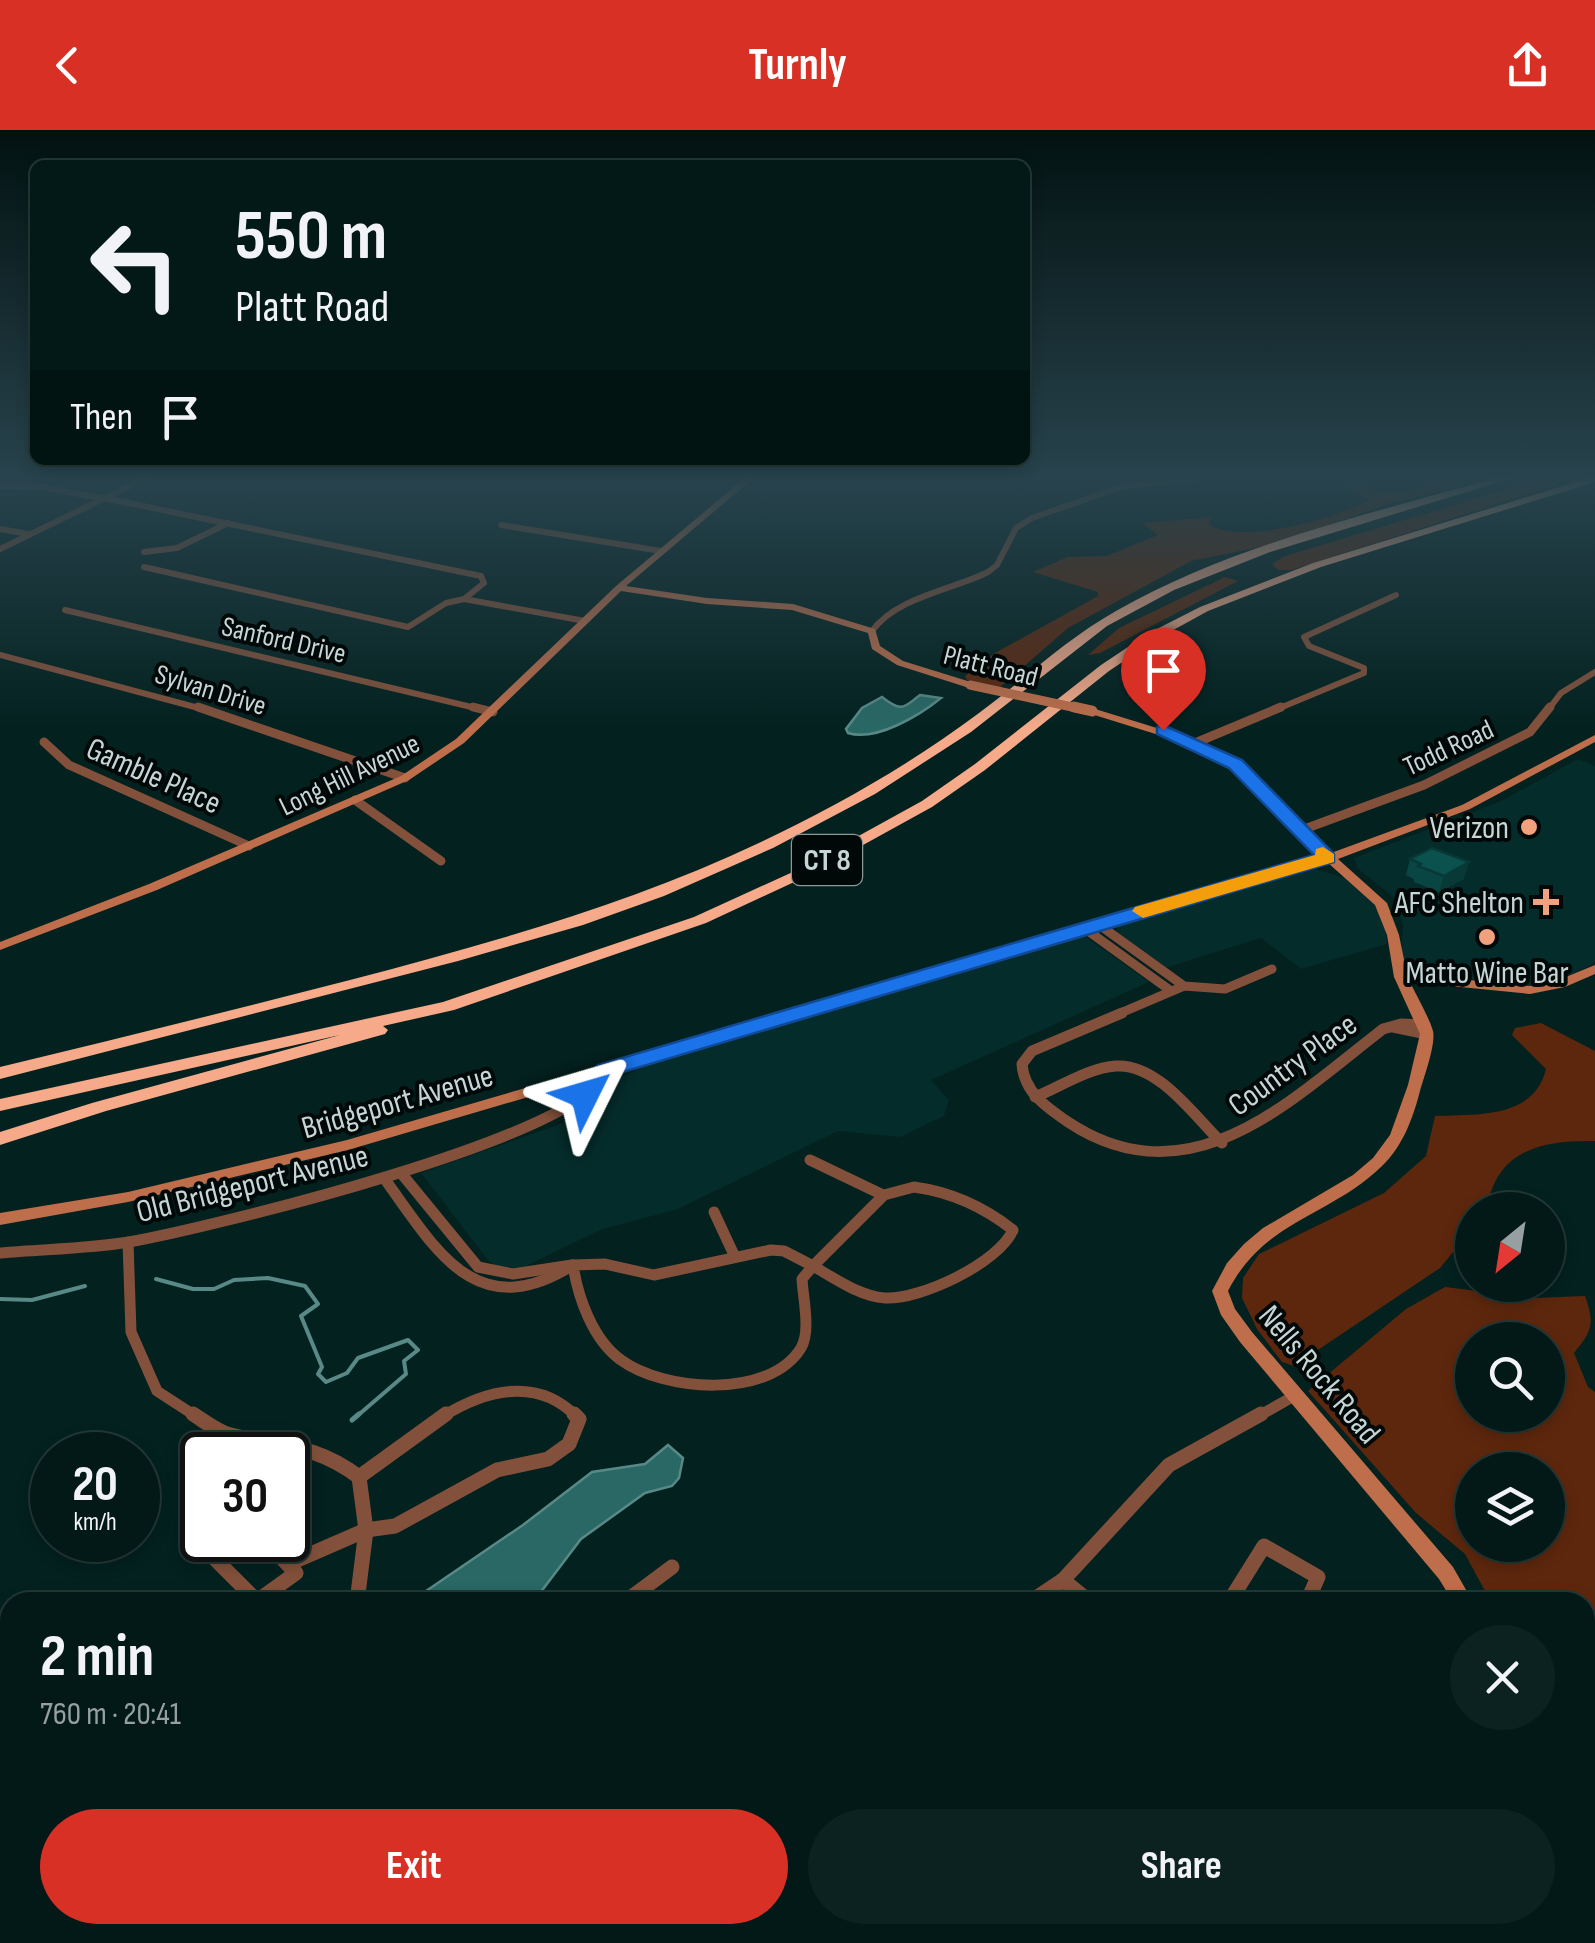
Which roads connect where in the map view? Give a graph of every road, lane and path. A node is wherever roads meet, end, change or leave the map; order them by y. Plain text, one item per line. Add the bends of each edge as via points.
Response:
1 (410, 561) edge
2 (650, 561) edge
3 (999, 561) edge
4 (1242, 561) edge
5 (1331, 561) edge
6 (144, 567) dead end
7 (619, 588) junction
8 (1396, 596) dead end
9 (464, 599) junction
10 (65, 610) dead end
11 (585, 621) junction
12 (872, 630) junction
13 (0, 654) edge
14 (1595, 672) edge
15 (493, 712) junction
16 (1595, 738) edge
17 (44, 742) dead end
18 (1196, 742) junction
19 (406, 778) junction
20 (355, 800) junction
21 (1299, 830) junction
22 (248, 846) junction
23 (1328, 858) junction
24 (441, 861) dead end
25 (1091, 926) junction
26 (0, 946) edge
27 (1272, 969) dead end
28 (1595, 969) edge
29 (1401, 977) junction
30 (1184, 986) junction
31 (1171, 991) junction
32 (448, 1006) junction
33 (1426, 1030) junction
34 (606, 1070) junction
35 (0, 1073) edge
36 (1036, 1097) junction
37 (0, 1105) edge
38 (0, 1138) edge
39 (1222, 1143) junction
40 (810, 1160) dead end
41 (401, 1173) junction
42 (384, 1178) junction
43 (883, 1195) junction
44 (714, 1212) dead end
45 (0, 1219) edge
46 (128, 1242) junction
47 (0, 1253) edge
48 (735, 1256) junction
49 (573, 1265) junction
50 (813, 1266) junction
51 (478, 1267) junction
52 (465, 1275) junction
53 (1294, 1396) junction
54 (360, 1476) junction
55 (366, 1530) junction
56 (218, 1562) edge
57 (288, 1564) joint
58 (672, 1567) dead end
59 (1063, 1580) junction
60 (248, 1592) edge
61 (270, 1592) edge
62 (357, 1592) edge
63 (638, 1592) edge
64 (1045, 1592) edge
65 (1078, 1592) edge
66 (1235, 1592) edge
67 (1311, 1592) edge
68 (1457, 1592) edge

1 - 9 street via 482,576 484,583
2 - 7 street, Long Hill Avenue
3 - 12 street via 988,572 896,610
4 - 35 highway, CT 8 via 1151,598 1079,639 967,729 901,772 779,839 670,888 441,961
5 - 32 highway, CT 8 via 1153,636 980,768 835,856 684,926
6 - 9 street via 408,627
7 - 11 street, Long Hill Avenue
7 - 12 street via 793,608
8 - 18 street via 1304,636 1310,646 1364,673
9 - 11 street
10 - 15 street, Sanford Drive
11 - 15 street, Long Hill Avenue
12 - 18 street, Platt Road, bridge via 872,642 886,656 970,686 1092,711
13 - 19 street, Sylvan Drive via 186,702
14 - 21 street, Todd Road via 1560,693 1530,732 1424,785
15 - 19 street, Long Hill Avenue
16 - 23 street, Bridgeport Avenue via 1466,807
17 - 22 street, Gamble Place via 68,765
18 - 21 street, Platt Road via 1236,764
19 - 20 street, Long Hill Avenue
20 - 22 street, Long Hill Avenue
20 - 24 street
21 - 23 street, Platt Road
22 - 26 street, Long Hill Avenue
23 - 25 street, Bridgeport Avenue
23 - 29 street via 1387,912
25 - 30 street
25 - 31 street
25 - 34 street, Bridgeport Avenue
27 - 30 street via 1224,989
28 - 29 street via 1530,990
29 - 33 street
30 - 31 street
31 - 36 street via 1032,1050 1022,1071
32 - 37 highway, CT 8
32 - 38 highway
33 - 39 street, Country Place via 1392,1027 1376,1034 1251,1130
33 - 53 street, Nells Rock Road via 1400,1132 1377,1164 1260,1237 1238,1257 1220,1291 1227,1312
34 - 41 street, Old Bridgeport Avenue via 562,1114
34 - 45 street, Bridgeport Avenue via 267,1166
36 - 39 street, Country Place via 1078,1129 1117,1145 1174,1153
36 - 39 street, Country Place via 1099,1071 1131,1066 1153,1078
40 - 43 street
41 - 42 street, Old Bridgeport Avenue
41 - 51 street
42 - 46 street, Old Bridgeport Avenue
42 - 52 street
43 - 50 street
43 - 50 street via 913,1188 954,1195 1005,1222 1014,1236 977,1264 897,1298 870,1295
44 - 48 street
46 - 47 street, Old Bridgeport Avenue
46 - 54 street via 131,1332 157,1391 223,1432 310,1449
48 - 49 street via 654,1274
48 - 50 street via 784,1251
49 - 50 street via 584,1302 612,1351 638,1368 708,1388 754,1383 796,1354 804,1331 800,1286
49 - 51 street via 500,1276
49 - 52 street via 513,1288
51 - 52 street
53 - 59 street via 1169,1465
53 - 68 street, Nells Rock Road
54 - 55 street
54 - 55 street via 492,1392 548,1398 578,1419 574,1438 557,1454 497,1470 395,1526
55 - 57 street
55 - 62 street
56 - 60 street
57 - 61 street via 296,1573
58 - 63 street
59 - 64 street
59 - 65 street
66 - 67 street via 1264,1546 1318,1577

